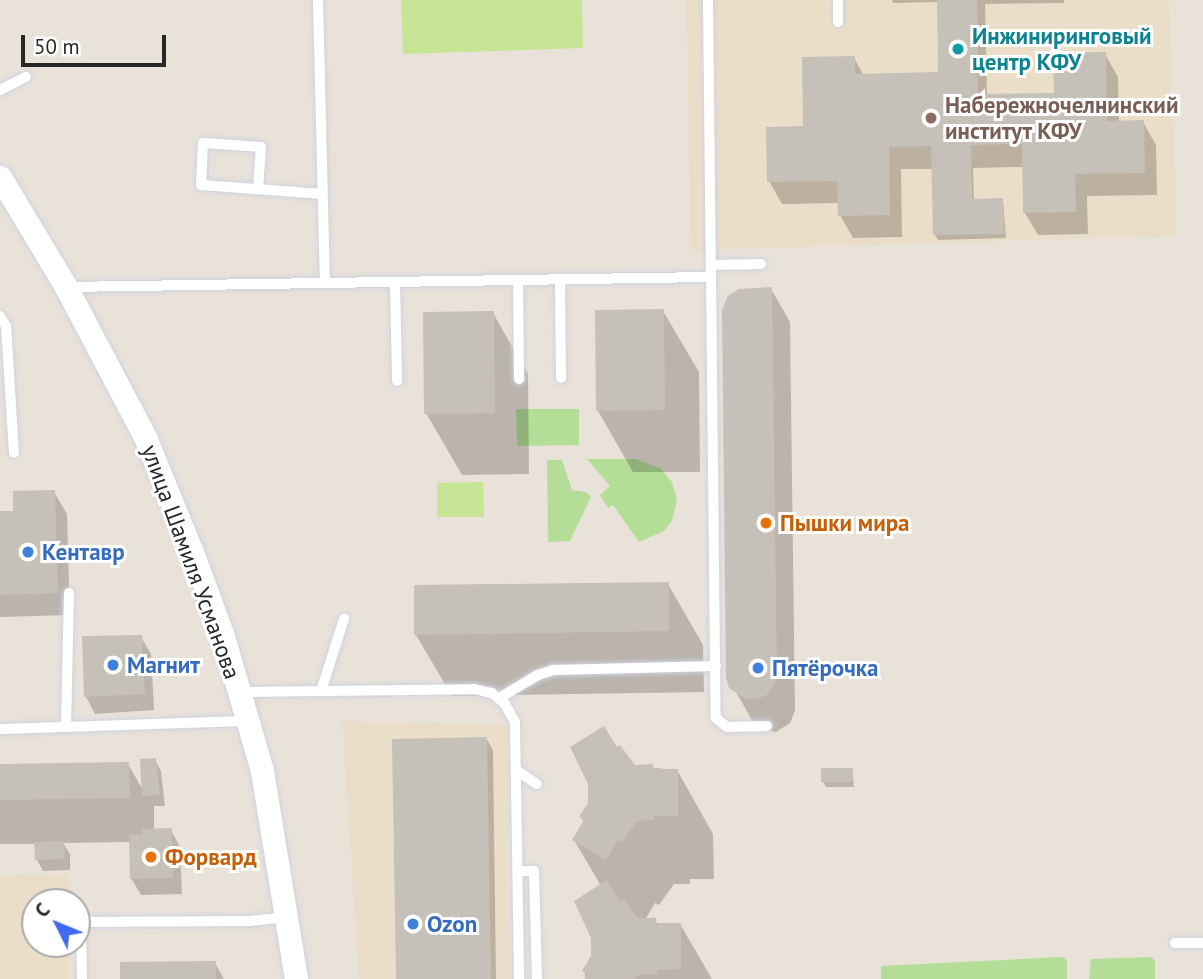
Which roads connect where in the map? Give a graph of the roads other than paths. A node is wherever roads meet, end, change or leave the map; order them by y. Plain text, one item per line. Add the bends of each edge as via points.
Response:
1 (318, 0) edge
2 (708, 0) edge
3 (838, 0) edge
4 (838, 22) dead end
5 (26, 76) dead end
6 (0, 90) edge
7 (0, 177) edge
8 (258, 189) junction
9 (323, 194) junction
10 (761, 264) dead end
11 (711, 265) junction
12 (711, 277) junction
13 (518, 280) junction
14 (560, 280) junction
15 (395, 282) junction
16 (325, 283) junction
17 (66, 287) junction
18 (0, 316) edge
19 (561, 378) dead end
20 (519, 379) dead end
21 (397, 381) dead end
22 (14, 453) dead end
23 (69, 593) dead end
24 (344, 619) dead end
25 (716, 666) junction
26 (321, 691) junction
27 (239, 692) junction
28 (499, 698) junction
29 (247, 721) junction
30 (767, 726) dead end
31 (66, 727) junction
32 (0, 729) edge
33 (516, 769) junction
34 (537, 784) dead end
35 (517, 871) junction
36 (288, 917) junction
37 (1175, 943) dead end
38 (1203, 943) edge
39 (82, 979) edge
40 (296, 979) edge
41 (519, 979) edge
42 (537, 979) edge

1 - 9 lane
2 - 11 lane
3 - 4 lane
5 - 6 lane
7 - 17 street, улица Шамиля Усманова
8 - 8 lane via 201,185 203,143 261,147
8 - 9 lane
9 - 16 lane
10 - 11 lane
11 - 12 lane
12 - 14 lane
12 - 25 lane
13 - 14 lane
13 - 15 lane
13 - 20 lane
14 - 19 lane
15 - 16 lane
15 - 21 lane
16 - 17 lane
17 - 27 street, улица Шамиля Усманова via 145,437 196,563
18 - 22 lane via 6,326
23 - 31 lane
24 - 26 lane
25 - 28 lane via 553,670
25 - 30 lane via 718,722 727,727
26 - 27 lane
26 - 28 lane via 474,689
27 - 29 street, улица Шамиля Усманова
28 - 33 lane via 516,722
29 - 31 lane
29 - 36 street, улица Шамиля Усманова via 262,771
31 - 32 lane
33 - 34 lane
33 - 35 lane
35 - 41 lane
35 - 42 lane via 534,871
36 - 39 lane via 81,922
36 - 40 street, улица Шамиля Усманова
37 - 38 lane

